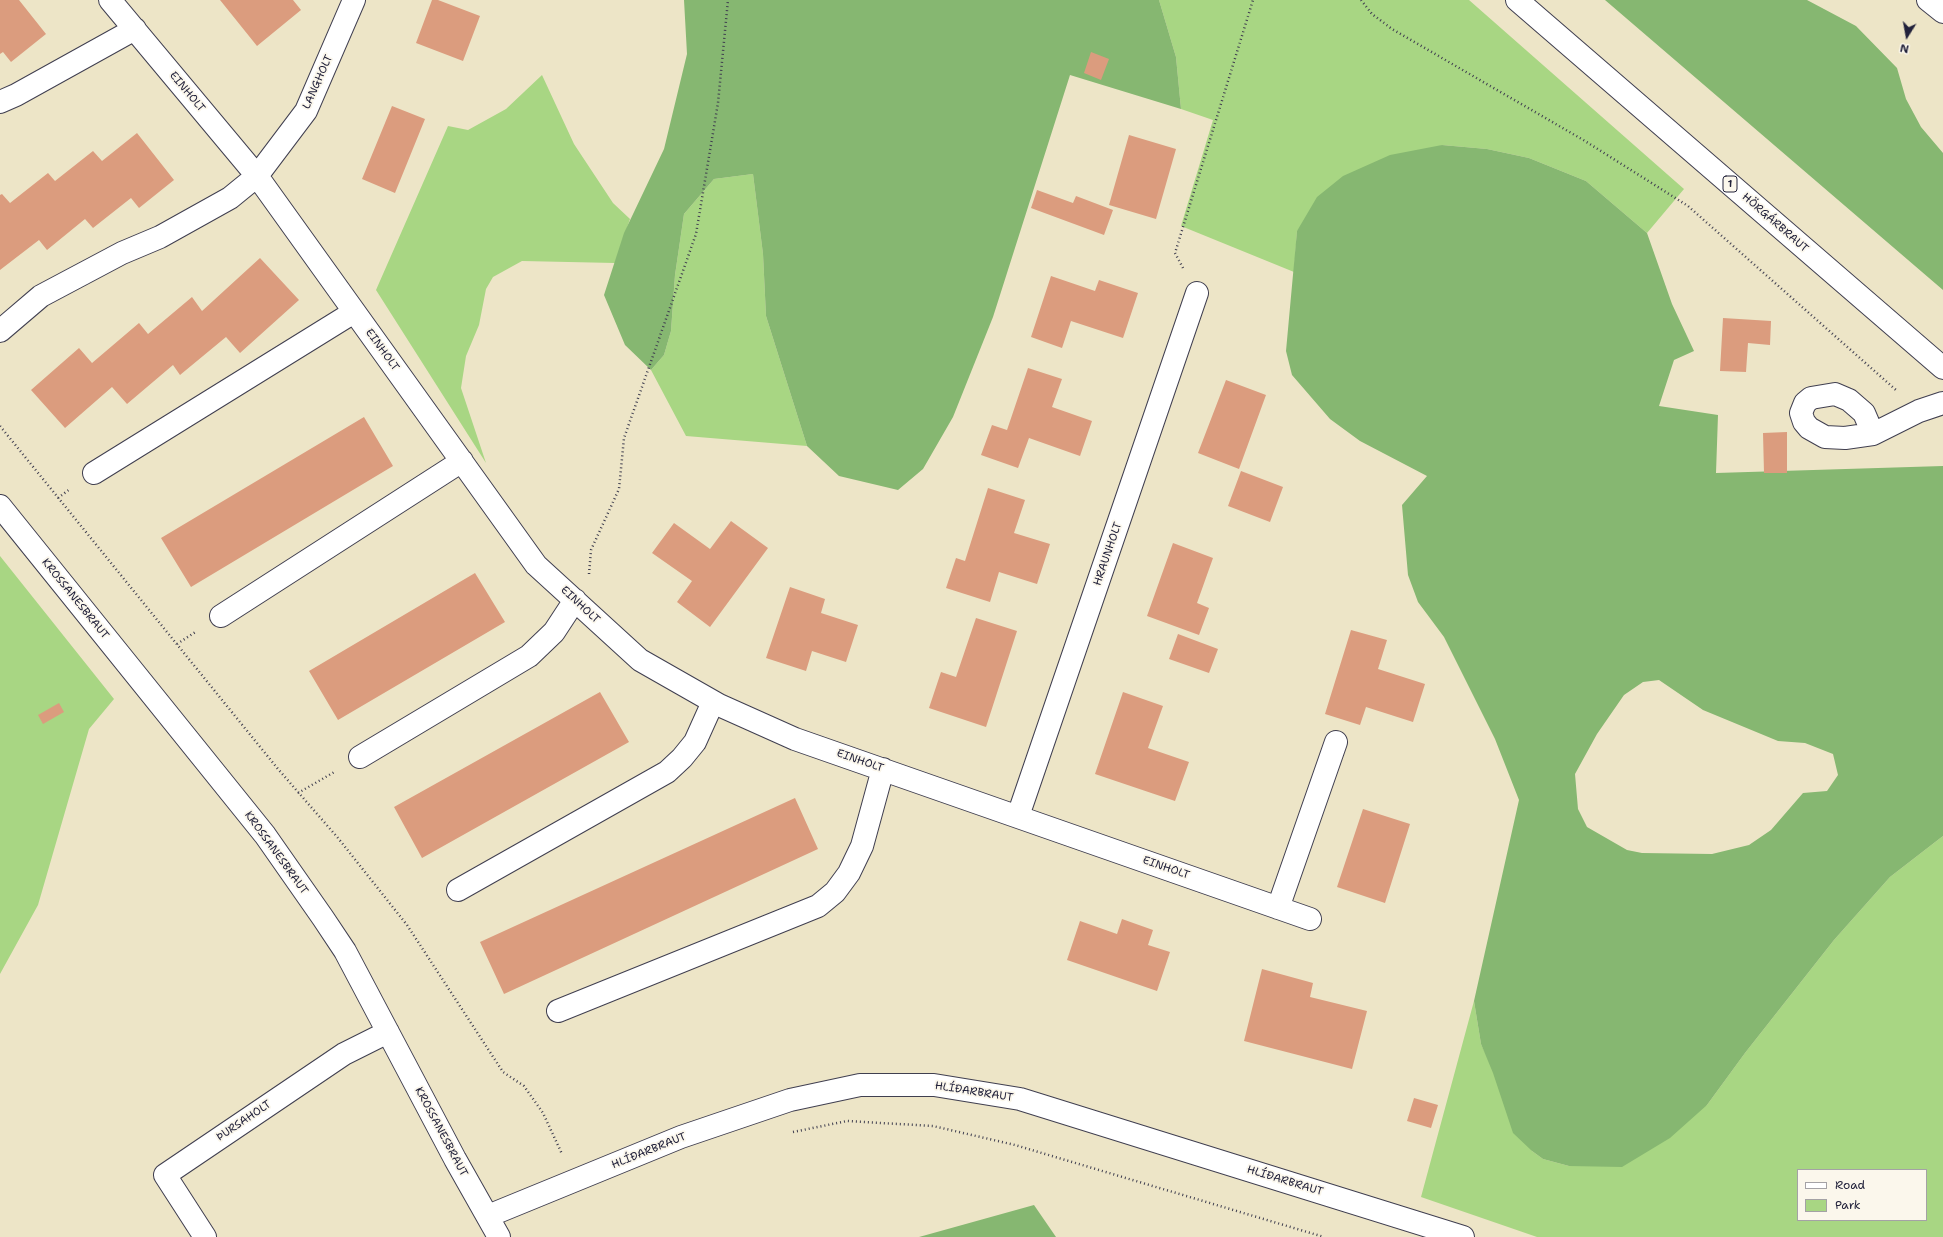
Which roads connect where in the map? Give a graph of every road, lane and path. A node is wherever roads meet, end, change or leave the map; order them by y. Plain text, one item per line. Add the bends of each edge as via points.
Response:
1 (110, 0) edge
2 (354, 0) edge
3 (728, 0) edge
4 (1253, 0) edge
5 (1360, 0) edge
6 (1517, 0) edge
7 (1928, 0) edge
8 (1943, 12) edge
9 (135, 29) junction
10 (0, 102) edge
11 (257, 176) junction
12 (1197, 293) joint
13 (354, 312) junction
14 (0, 331) edge
15 (1943, 368) edge
16 (1943, 404) edge
17 (1919, 410) junction
18 (0, 426) edge
19 (1873, 434) dead end
20 (462, 461) junction
21 (94, 473) dead end
22 (0, 506) edge
23 (581, 606) junction
24 (221, 616) dead end
25 (713, 702) junction
26 (1336, 742) dead end
27 (360, 757) joint
28 (883, 769) junction
29 (298, 793) junction
30 (1018, 816) junction
31 (458, 890) dead end
32 (1278, 908) junction
33 (1310, 918) dead end
34 (558, 1011) dead end
35 (388, 1032) junction
36 (792, 1132) dead end
37 (575, 1182) junction
38 (488, 1216) junction
39 (205, 1237) edge
40 (500, 1237) edge
41 (1324, 1237) edge
42 (1463, 1237) edge

1 - 9 main road, EINHOLT
2 - 11 main road, LANGHOLT via 306,111
3 - 23 path via 718,103 696,234 624,438 619,489 591,550
4 - 12 path via 1175,253
5 - 17 path via 1372,14 1392,29 1585,142 1688,206
6 - 15 main road, HÖRGÁRBRAUT / 1
7 - 8 main road
9 - 10 main road
9 - 11 main road, EINHOLT
11 - 13 main road, EINHOLT
11 - 14 main road, LANGHOLT via 230,198 160,237 122,253 40,296
12 - 30 main road, HRAUNHOLT
13 - 20 main road, EINHOLT
13 - 21 main road
16 - 17 main road
17 - 19 main road
18 - 29 path
20 - 23 main road, EINHOLT via 536,565
20 - 24 main road
22 - 35 main road, KROSSANESBRAUT via 265,835 345,951
23 - 25 main road, EINHOLT via 640,660
23 - 27 main road via 529,656
25 - 28 main road, EINHOLT via 795,739
25 - 31 main road via 695,742 667,772
26 - 32 main road
27 - 29 path
28 - 30 main road, EINHOLT
28 - 34 main road via 862,846 849,873 835,892 818,906
29 - 37 path via 338,838 407,925 503,1072 524,1086 543,1113
30 - 32 main road, EINHOLT
32 - 33 main road, EINHOLT
35 - 38 main road, KROSSANESBRAUT via 455,1160
35 - 39 main road, ÞURSAHOLT via 344,1054 165,1175
36 - 41 path via 847,1121 933,1126 1015,1146
37 - 38 main road, HLÍÐARBRAUT
37 - 42 main road, HLÍÐARBRAUT via 681,1137 790,1100 860,1085 934,1085 1020,1099
38 - 40 main road, KROSSANESBRAUT

